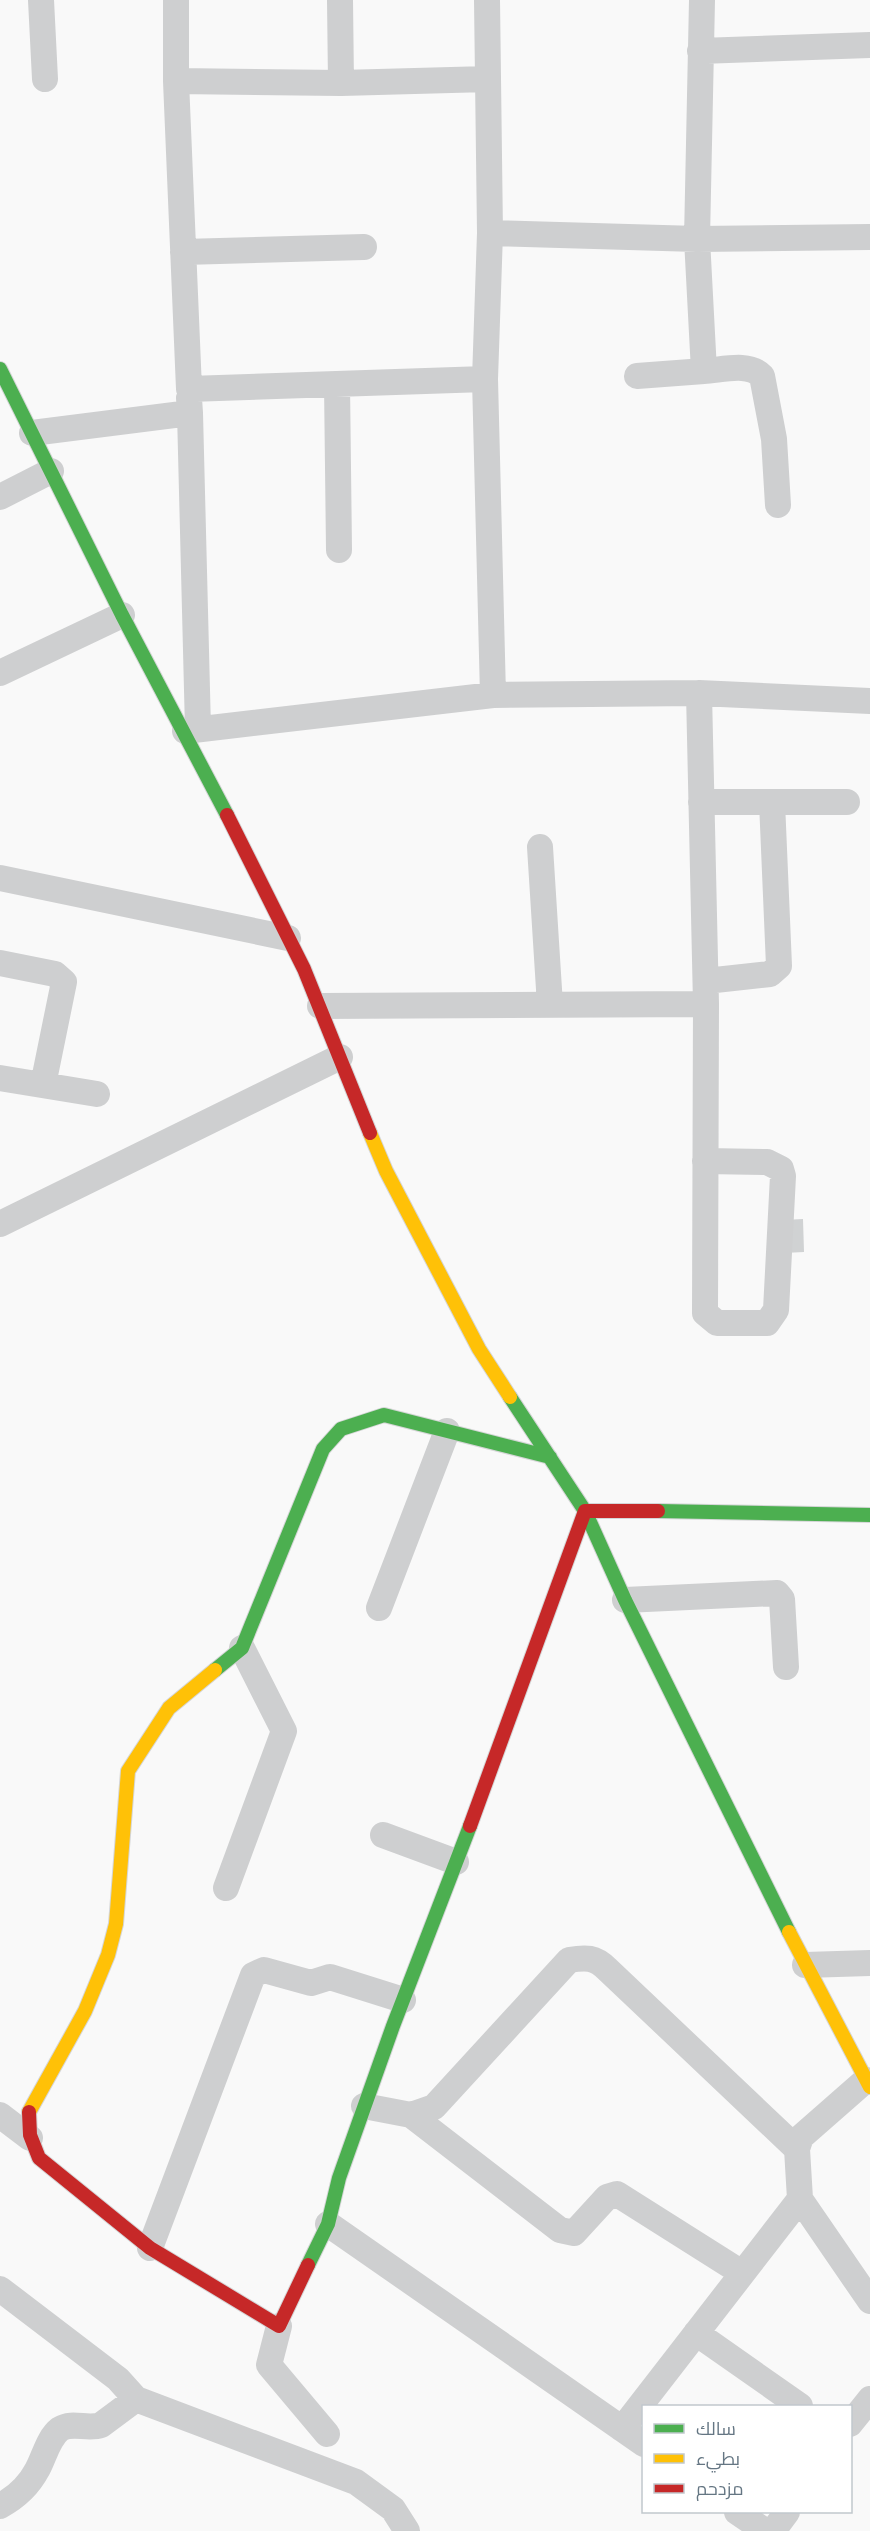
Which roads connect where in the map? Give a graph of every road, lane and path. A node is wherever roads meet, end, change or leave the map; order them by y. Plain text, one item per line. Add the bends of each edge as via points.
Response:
1 (41, 0) edge
2 (176, 0) edge
3 (340, 0) edge
4 (487, 0) edge
5 (702, 0) edge
6 (870, 45) edge
7 (700, 51) junction
8 (45, 79) dead end
9 (488, 79) junction
10 (176, 81) junction
11 (341, 83) junction
12 (490, 233) junction
13 (870, 237) edge
14 (697, 239) junction
15 (364, 247) dead end
16 (183, 252) junction
17 (704, 371) junction
18 (637, 376) dead end
19 (485, 378) junction
20 (337, 384) junction
21 (4, 385) edge
22 (189, 401) junction
23 (32, 434) junction
24 (51, 471) junction
25 (0, 497) edge
26 (778, 505) dead end
27 (339, 550) dead end
28 (122, 615) junction
29 (0, 673) edge
30 (699, 693) junction
31 (493, 695) junction
32 (870, 701) edge
33 (192, 730) junction
34 (701, 802) junction
35 (772, 802) junction
36 (846, 802) dead end
37 (540, 847) dead end
38 (1, 883) edge
39 (288, 938) junction
40 (0, 963) edge
41 (706, 993) junction
42 (550, 1005) junction
43 (320, 1006) junction
44 (340, 1058) junction
45 (0, 1078) edge
46 (43, 1085) junction
47 (97, 1094) dead end
48 (705, 1161) junction
49 (0, 1224) edge
50 (447, 1431) junction
51 (550, 1457) junction
52 (585, 1511) junction
53 (870, 1515) edge
54 (625, 1600) junction
55 (379, 1608) dead end
56 (242, 1648) junction
57 (786, 1667) dead end
58 (383, 1835) dead end
59 (456, 1862) junction
60 (226, 1888) dead end
61 (870, 1963) edge
62 (805, 1965) junction
63 (403, 2000) junction
64 (868, 2083) edge
65 (364, 2106) junction
66 (0, 2115) edge
67 (411, 2115) junction
68 (30, 2138) junction
69 (797, 2149) junction
70 (800, 2199) junction
71 (328, 2224) junction
72 (150, 2248) junction
73 (742, 2273) junction
74 (0, 2289) edge
75 (870, 2301) edge
76 (279, 2326) junction
77 (696, 2333) junction
78 (136, 2399) junction
79 (870, 2399) edge
80 (799, 2405) edge
81 (852, 2422) edge
82 (622, 2429) junction
83 (327, 2434) dead end
84 (642, 2444) edge
85 (0, 2506) edge
86 (740, 2513) edge
87 (786, 2513) edge
88 (406, 2531) edge
89 (765, 2531) edge
90 (773, 2531) edge

1 - 8 street
2 - 10 street
3 - 11 street
4 - 9 street
5 - 7 street
6 - 7 street
7 - 14 street
9 - 11 street
9 - 12 street
10 - 11 street
10 - 16 street
12 - 14 street
12 - 19 street
13 - 14 street
14 - 17 street
15 - 16 street
16 - 22 street
17 - 18 street
17 - 26 street via 747,368 762,376 774,439
19 - 20 street
19 - 31 street
20 - 22 street
20 - 27 street
21 - 23 street
22 - 23 street
22 - 33 street
23 - 24 street
24 - 25 street
24 - 28 street
28 - 29 street
28 - 33 street
30 - 31 street
30 - 32 street
30 - 34 street
31 - 33 street
33 - 39 street
34 - 35 street
34 - 41 street
35 - 36 street
35 - 41 street via 779,966 770,974
37 - 42 street
38 - 39 street
39 - 43 street
40 - 46 street via 55,974 64,982
41 - 42 street
41 - 48 street
42 - 43 street
43 - 44 street
44 - 49 street
44 - 51 street via 386,1171 479,1349
45 - 46 street
46 - 47 street
48 - 48 street via 705,1313 717,1323 767,1323 776,1310 781,1169 767,1162
50 - 51 street
50 - 55 street
50 - 56 street via 384,1415 354,1423 331,1438 323,1449
51 - 52 street
52 - 53 street
52 - 54 street
52 - 59 street
54 - 57 street via 777,1593 782,1599
54 - 62 street
56 - 60 street via 284,1731
56 - 68 street via 169,1708 129,1771 116,1923 108,1955 85,2011 29,2110
58 - 59 street
59 - 63 street
61 - 62 street
62 - 64 street
63 - 65 street
63 - 72 street via 330,1977 311,1983 264,1970 253,1975
64 - 69 street via 801,2137
65 - 67 street
65 - 71 street
66 - 68 street
67 - 69 street via 434,2107 569,1960 591,1958 608,1968
67 - 73 street via 560,2230 574,2233 607,2197 617,2194
68 - 72 street via 39,2158
69 - 70 street
70 - 73 street
70 - 75 street
71 - 76 street
71 - 82 street
72 - 76 street
73 - 77 street
74 - 78 street via 118,2379
76 - 83 street via 269,2365
77 - 80 street
77 - 82 street
78 - 85 street via 101,2425 70,2425 54,2433 37,2471
78 - 88 street via 356,2482 393,2509
79 - 81 street
82 - 84 street
86 - 89 street
87 - 90 street

